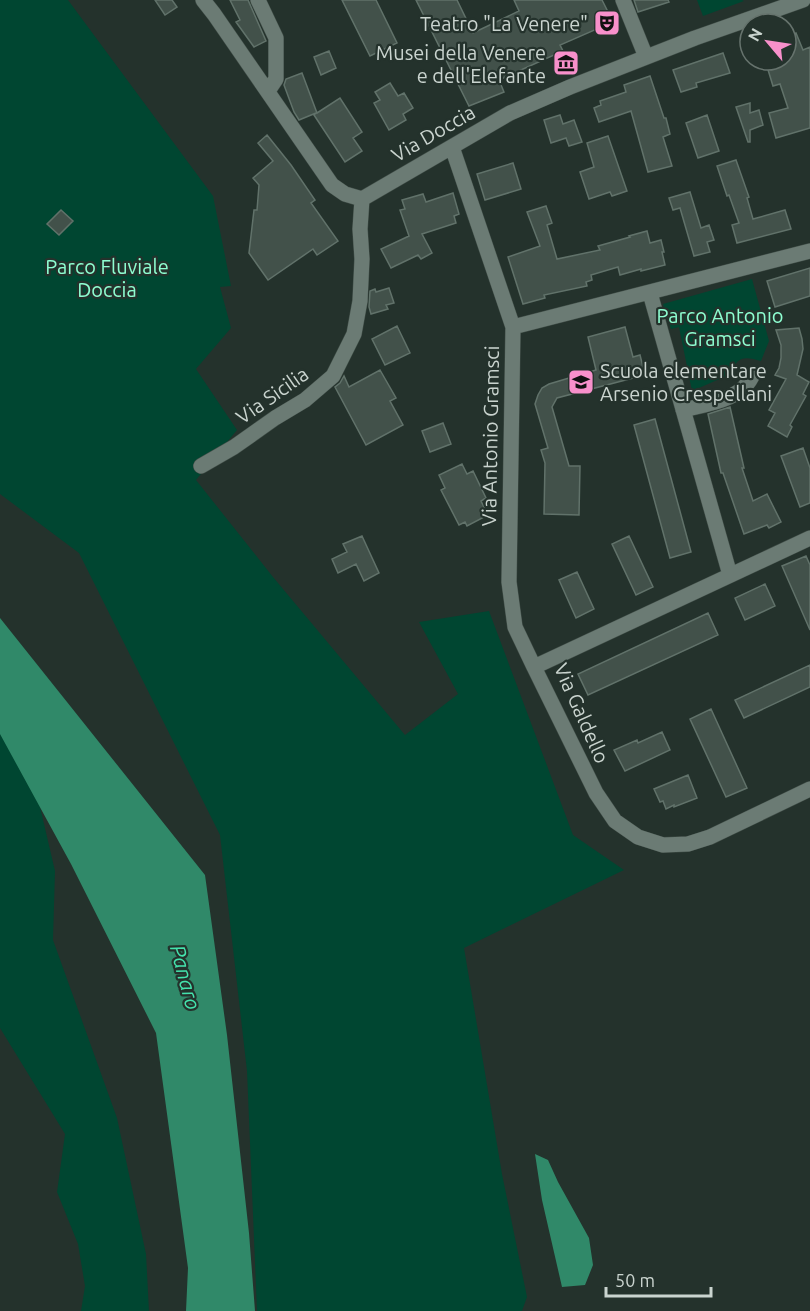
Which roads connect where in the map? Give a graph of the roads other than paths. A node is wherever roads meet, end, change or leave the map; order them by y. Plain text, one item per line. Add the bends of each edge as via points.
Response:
1 (203, 0) edge
2 (258, 0) edge
3 (623, 0) edge
4 (803, 0) edge
5 (646, 57) junction
6 (268, 91) junction
7 (452, 147) junction
8 (362, 199) junction
9 (810, 251) edge
10 (650, 293) junction
11 (513, 327) junction
12 (753, 374) dead end
13 (683, 410) junction
14 (201, 466) dead end
15 (810, 538) edge
16 (730, 575) junction
17 (534, 667) junction
18 (810, 789) edge

1 - 6 street
2 - 6 street via 276,38 276,79
3 - 5 street
4 - 5 street, Via Doccia
5 - 7 street, Via Doccia via 510,112
6 - 8 street via 332,185
7 - 8 street, Via Doccia
7 - 11 street
8 - 14 street, Via Sicilia via 360,301 354,334 333,376 305,400
9 - 10 street, Via Antonio Gramsci
10 - 11 street, Via Antonio Gramsci
10 - 13 street
11 - 17 street, Via Antonio Gramsci via 509,582 515,627
12 - 13 street via 743,389 731,396
13 - 16 street
15 - 16 street, Via Galdello
16 - 17 street, Via Galdello
17 - 18 street, Via Galdello via 596,793 615,821 638,837 663,844 688,844

